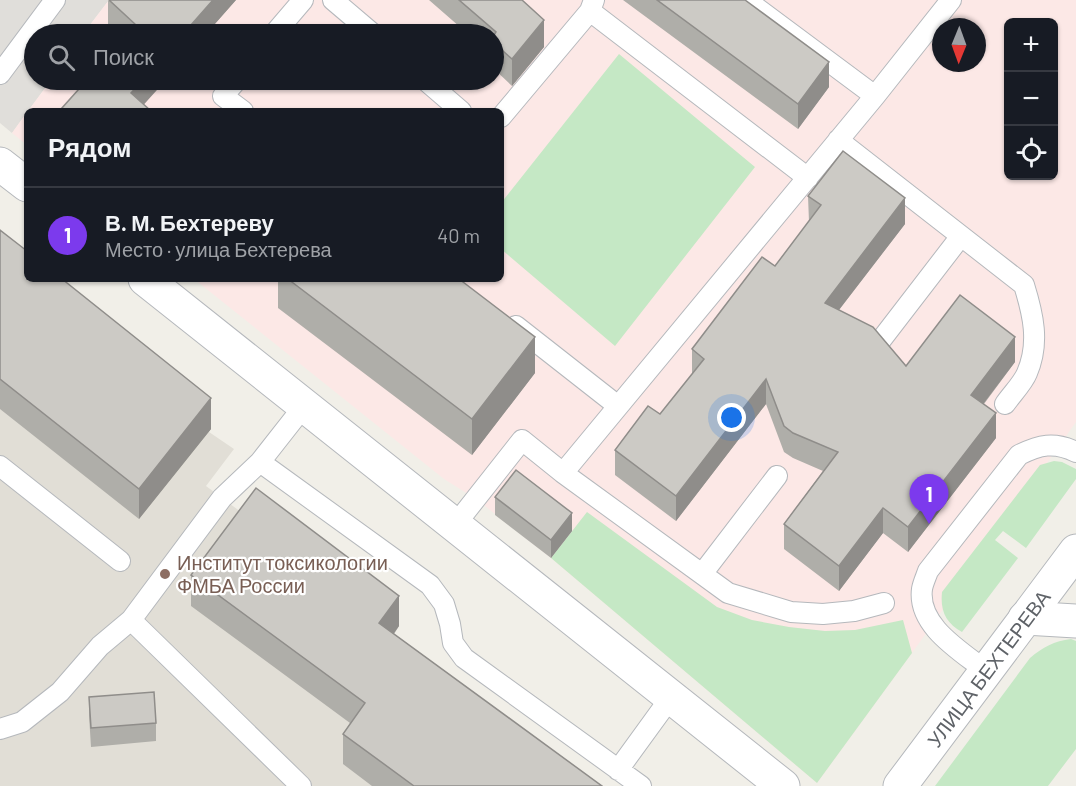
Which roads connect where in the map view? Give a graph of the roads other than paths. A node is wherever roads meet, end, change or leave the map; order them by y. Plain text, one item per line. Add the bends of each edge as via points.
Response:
1 (55, 0) edge
2 (303, 0) edge
3 (333, 0) edge
4 (746, 0) edge
5 (951, 0) edge
6 (592, 5) edge
7 (37, 24) edge
8 (283, 24) edge
9 (361, 24) edge
10 (24, 42) edge
11 (0, 74) edge
12 (228, 90) edge
13 (437, 90) edge
14 (875, 96) junction
15 (239, 108) edge
16 (458, 108) edge
17 (504, 113) edge
18 (838, 140) junction
19 (0, 164) edge
20 (807, 178) junction
21 (24, 184) edge
22 (961, 236) junction
23 (149, 282) edge
24 (505, 318) edge
25 (881, 340) edge
26 (1005, 404) dead end
27 (304, 406) junction
28 (618, 406) junction
29 (1076, 452) edge
30 (260, 462) junction
31 (0, 466) edge
32 (563, 473) junction
33 (777, 476) dead end
34 (455, 525) junction
35 (1076, 551) edge
36 (120, 561) dead end
37 (702, 574) junction
38 (884, 603) dead end
39 (1025, 618) junction
40 (132, 620) junction
41 (1076, 621) edge
42 (986, 671) junction
43 (671, 697) junction
44 (0, 729) edge
45 (618, 770) junction
46 (301, 786) edge
47 (641, 786) edge
48 (783, 786) edge
49 (900, 786) edge

1 - 7 lane
2 - 8 lane
3 - 9 lane
4 - 14 lane
5 - 14 lane
6 - 17 lane
6 - 20 lane
10 - 11 lane
12 - 15 lane via 223,96
13 - 16 lane
14 - 18 lane
18 - 20 lane
18 - 22 lane
19 - 21 street
20 - 28 lane
22 - 25 lane
22 - 26 lane via 1024,285 1034,321 1035,346 1027,374
23 - 27 street
24 - 28 lane
27 - 30 lane
27 - 34 street
28 - 32 lane
29 - 42 lane via 1057,445 1036,446 1019,455 928,571 922,590 924,609 932,624 949,643
30 - 40 lane via 222,498
30 - 45 lane via 430,585 444,603 453,643 465,658
31 - 36 lane
32 - 34 lane via 522,440
32 - 37 lane
33 - 37 lane
34 - 43 street
35 - 39 street, УЛИЦА БЕХТЕРЕВА
37 - 38 lane via 728,593 791,612 844,612
39 - 41 street
39 - 42 street, УЛИЦА БЕХТЕРЕВА
40 - 44 lane via 100,646 60,692 22,722
40 - 46 lane
42 - 49 street, УЛИЦА БЕХТЕРЕВА
43 - 45 lane
43 - 48 street
45 - 47 lane

